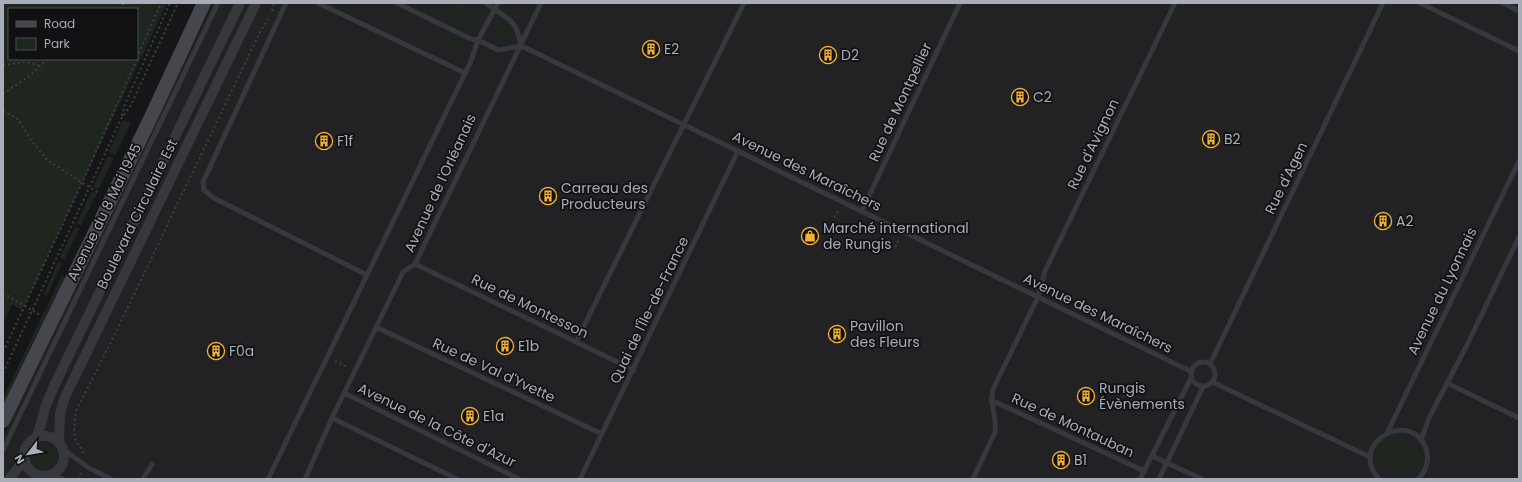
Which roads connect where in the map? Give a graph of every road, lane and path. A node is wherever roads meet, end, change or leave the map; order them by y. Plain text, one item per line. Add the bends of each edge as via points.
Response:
1 (163, 3) edge
2 (178, 3) edge
3 (204, 3) edge
4 (218, 3) edge
5 (221, 3) edge
6 (240, 3) edge
7 (256, 3) edge
8 (274, 3) edge
9 (286, 3) edge
10 (318, 3) edge
11 (397, 3) edge
12 (486, 3) edge
13 (498, 3) edge
14 (541, 3) edge
15 (744, 3) edge
16 (960, 3) edge
17 (1175, 3) edge
18 (1383, 3) edge
19 (1420, 3) edge
20 (1503, 3) edge
21 (170, 4) edge
22 (494, 10) junction
23 (1519, 10) edge
24 (212, 17) junction
25 (478, 40) junction
26 (521, 46) junction
27 (1519, 51) edge
28 (138, 57) edge
29 (47, 60) edge
30 (137, 60) edge
31 (3, 65) edge
32 (42, 66) junction
33 (465, 73) junction
34 (3, 94) edge
35 (3, 111) edge
36 (122, 117) junction
37 (682, 125) junction
38 (738, 151) junction
39 (1519, 161) edge
40 (82, 183) junction
41 (89, 187) junction
42 (98, 193) dead end
43 (862, 211) junction
44 (1519, 237) edge
45 (415, 264) junction
46 (367, 275) junction
47 (3, 293) edge
48 (1038, 297) junction
49 (25, 305) junction
50 (32, 310) junction
51 (41, 315) dead end
52 (376, 327) junction
53 (576, 342) junction
54 (3, 352) edge
55 (328, 357) junction
56 (1210, 364) junction
57 (634, 370) junction
58 (355, 371) junction
59 (1190, 371) junction
60 (3, 373) edge
61 (1191, 378) junction
62 (1212, 382) junction
63 (1447, 383) junction
64 (1204, 387) junction
65 (344, 392) junction
66 (991, 400) junction
67 (332, 418) junction
68 (1519, 418) edge
69 (3, 421) edge
70 (1387, 433) junction
71 (602, 434) junction
72 (36, 438) junction
73 (1421, 441) junction
74 (61, 446) junction
75 (3, 450) edge
76 (1152, 456) junction
77 (1370, 457) junction
78 (25, 459) junction
79 (84, 464) junction
80 (152, 464) dead end
81 (1167, 464) junction
82 (1144, 471) junction
83 (45, 477) edge
84 (9, 479) edge
85 (63, 479) edge
86 (78, 479) edge
87 (112, 479) edge
88 (143, 479) edge
89 (268, 479) edge
90 (305, 479) edge
91 (457, 479) edge
92 (519, 479) edge
93 (580, 479) edge
94 (973, 479) edge
95 (1140, 479) edge
96 (1159, 479) edge
97 (1200, 479) edge
98 (1379, 479) edge
99 (1418, 479) edge

1 - 21 path
1 - 28 path
2 - 36 path via 130,107
3 - 69 main road, Avenue du 8 Mai 1945
4 - 24 lane
5 - 24 lane
6 - 72 street via 54,386
7 - 74 street, Boulevard Circulaire Est via 65,396 60,413
8 - 79 path via 127,311 76,410 75,439 87,456
9 - 46 lane via 203,182 204,190 214,198
10 - 33 lane
11 - 25 lane
12 - 22 lane
13 - 22 lane
14 - 26 lane, Avenue de l'Orléanais
15 - 37 lane
16 - 43 lane, Rue de Montpellier
17 - 48 lane, Rue d'Avignon via 1045,271
18 - 56 lane, Rue d'Agen
19 - 27 lane
20 - 23 lane
21 - 36 path via 125,104
22 - 25 lane
22 - 26 lane via 513,21
24 - 75 lane
25 - 26 lane via 498,50
25 - 33 lane
26 - 37 lane, Avenue des Maraîchers
26 - 45 lane, Avenue de l'Orléanais
29 - 32 path
30 - 40 path
31 - 32 path via 24,62
32 - 34 path
33 - 46 lane
35 - 40 path via 18,119 47,160
36 - 41 path
37 - 38 lane, Avenue des Maraîchers
37 - 53 lane
38 - 43 lane, Avenue des Maraîchers
38 - 57 lane, Quai de l'Île-de-France
39 - 70 lane, Avenue du Lyonnais
40 - 41 path
40 - 49 path
41 - 42 path
41 - 50 path
43 - 48 lane, Avenue des Maraîchers
44 - 63 lane
45 - 52 lane, Avenue de l'Orléanais via 403,272
45 - 53 lane, Rue de Montesson
46 - 55 lane
47 - 49 path
48 - 59 lane, Avenue des Maraîchers
48 - 66 lane, Rue d'Avignon via 997,380
49 - 50 path
49 - 54 path
50 - 51 path
50 - 60 path
52 - 58 lane, Avenue de l'Orléanais
52 - 71 lane, Rue de Val d'Yvette
53 - 57 lane, Rue de Montesson
55 - 58 path
55 - 89 lane
56 - 59 lane via 1202,362 1193,366
56 - 62 lane via 1215,372
57 - 71 lane, Quai de l'Île-de-France
58 - 65 lane, Avenue de l'Orléanais
59 - 61 lane
61 - 64 lane via 1195,384
61 - 76 lane
62 - 64 lane
62 - 77 lane
63 - 68 lane
63 - 73 lane via 1429,418
64 - 81 lane
65 - 67 lane, Avenue de l'Orléanais
65 - 92 lane, Avenue de la Côte d'Azur
66 - 82 lane, Rue de Montauban
66 - 94 lane via 996,432
67 - 90 lane, Avenue de l'Orléanais
67 - 91 lane
70 - 73 lane via 1409,432
70 - 77 lane, Avenue du Lyonnais via 1374,444
71 - 93 lane, Quai de l'Île-de-France
72 - 74 street via 48,436
72 - 78 street via 27,447
73 - 99 lane via 1425,447 1427,462
74 - 79 lane
74 - 83 street via 64,462 60,468
76 - 81 lane
76 - 82 lane
77 - 98 lane
78 - 83 street via 30,470
78 - 84 street
79 - 86 path
79 - 87 lane
80 - 88 lane
81 - 96 lane
81 - 97 lane
82 - 95 lane
83 - 85 lane

